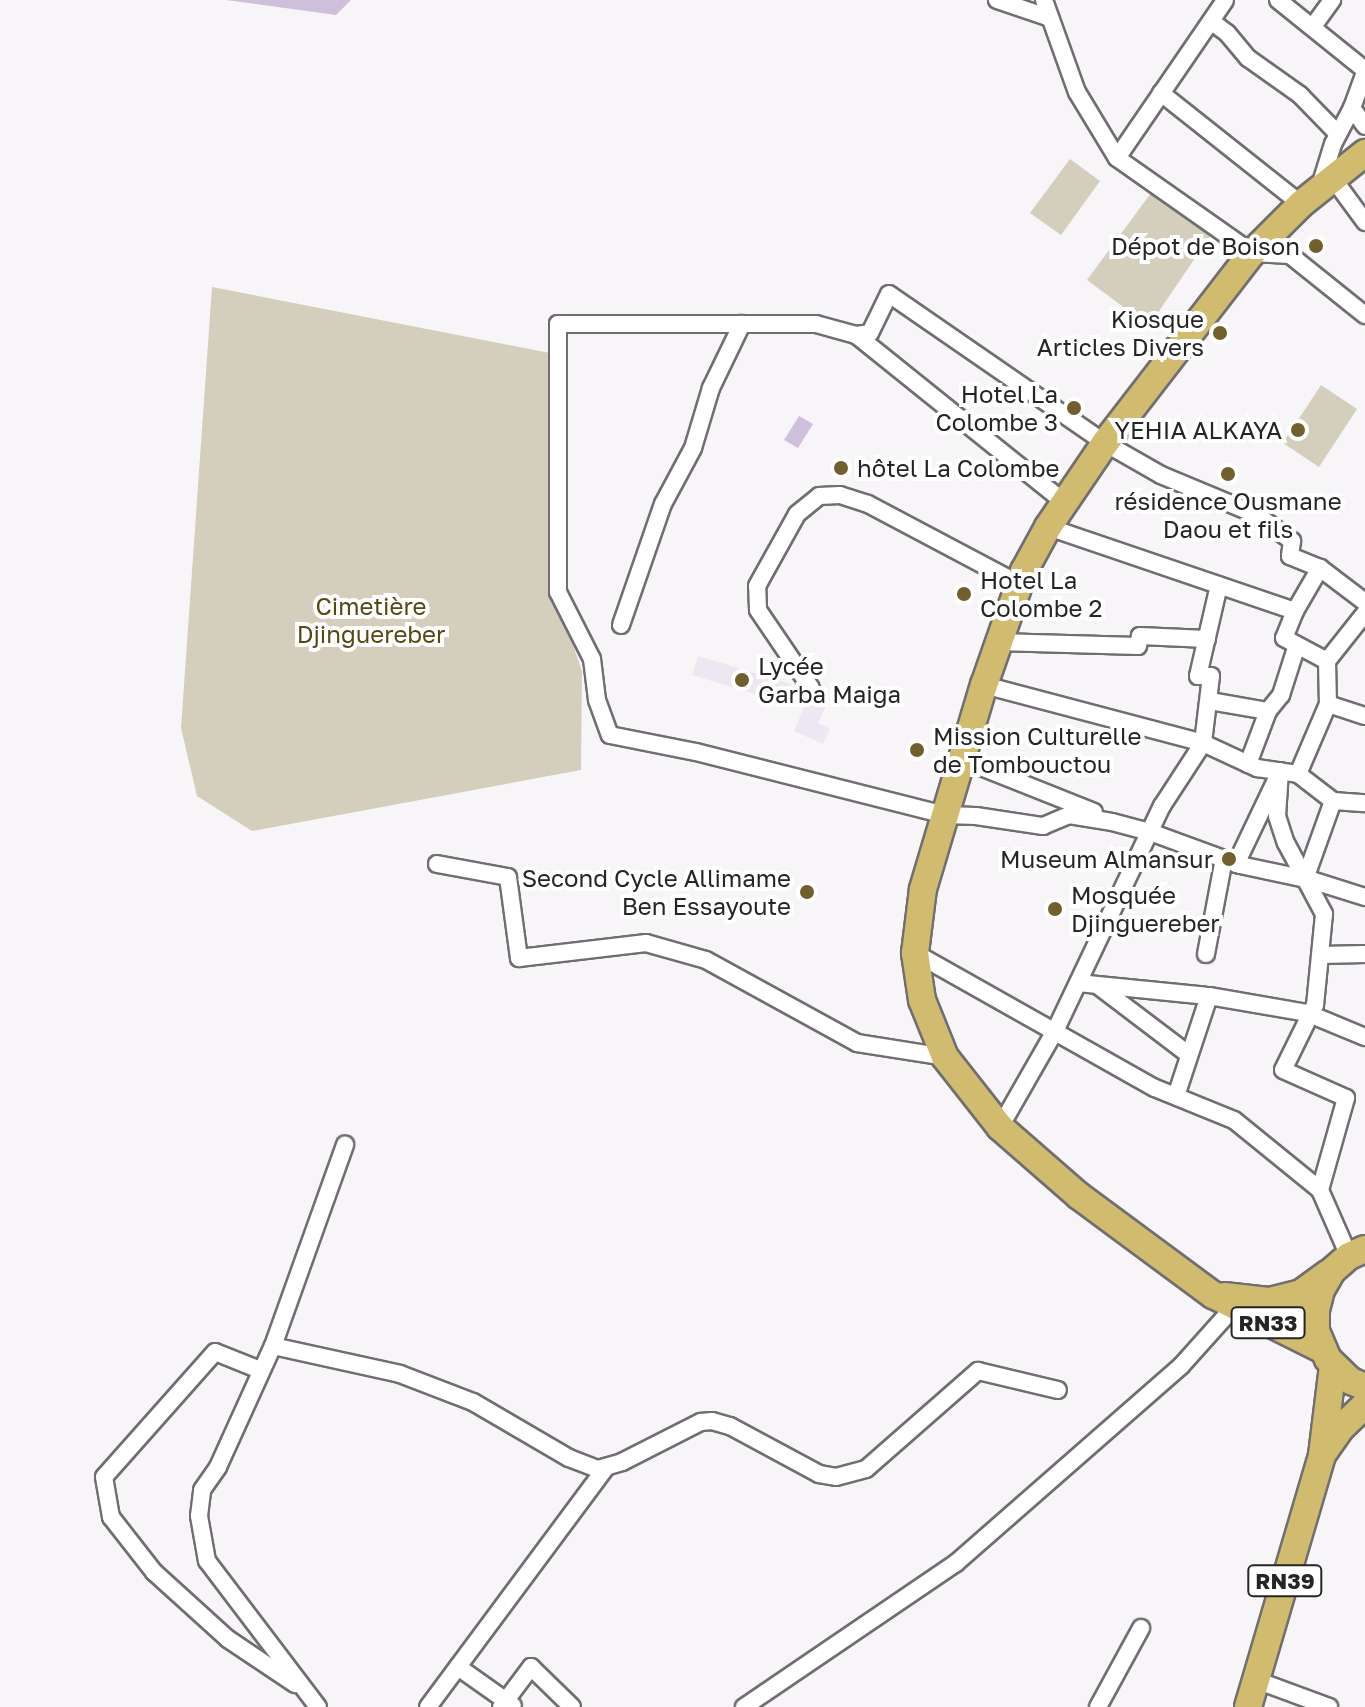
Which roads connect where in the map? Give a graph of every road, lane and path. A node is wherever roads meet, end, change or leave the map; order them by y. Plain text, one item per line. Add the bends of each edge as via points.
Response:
1 (997, 0) edge
2 (1044, 0) edge
3 (1225, 0) edge
4 (1278, 0) edge
5 (1332, 0) edge
6 (1050, 18) junction
7 (1211, 21) junction
8 (1314, 25) junction
9 (1365, 71) edge
10 (1161, 93) junction
11 (1352, 108) junction
12 (1365, 126) edge
13 (1338, 134) junction
14 (1365, 153) edge
15 (1117, 158) junction
16 (1317, 190) junction
17 (1365, 222) edge
18 (1252, 253) junction
19 (1365, 315) edge
20 (742, 324) junction
21 (856, 335) junction
22 (1105, 443) junction
23 (1064, 502) junction
24 (1048, 527) junction
25 (1320, 568) junction
26 (1019, 584) junction
27 (1219, 585) junction
28 (1365, 602) edge
29 (1295, 611) junction
30 (1365, 613) edge
31 (621, 625) dead end
32 (1207, 639) junction
33 (997, 642) junction
34 (1297, 645) junction
35 (1327, 661) junction
36 (984, 685) junction
37 (811, 688) dead end
38 (1210, 701) junction
39 (1328, 704) junction
40 (1268, 711) junction
41 (1365, 716) edge
42 (1203, 743) junction
43 (961, 759) junction
44 (1248, 764) junction
45 (1280, 771) junction
46 (1298, 774) junction
47 (1333, 801) junction
48 (1365, 803) edge
49 (945, 815) junction
50 (1143, 830) junction
51 (1230, 861) junction
52 (437, 864) dead end
53 (1305, 879) junction
54 (1365, 897) edge
55 (915, 953) junction
56 (1206, 954) dead end
57 (1365, 954) edge
58 (1321, 955) junction
59 (1078, 983) junction
60 (1097, 985) junction
61 (1209, 996) junction
62 (1311, 1014) junction
63 (1055, 1031) junction
64 (1365, 1037) edge
65 (1188, 1054) junction
66 (945, 1057) junction
67 (1176, 1096) junction
68 (1000, 1127) junction
69 (345, 1145) dead end
70 (1320, 1190) junction
71 (1349, 1259) edge
72 (1223, 1302) junction
73 (273, 1346) junction
74 (1328, 1358) junction
75 (260, 1370) junction
76 (1365, 1387) edge
77 (1058, 1390) dead end
78 (1365, 1405) edge
79 (1322, 1455) junction
80 (606, 1467) junction
81 (1141, 1628) dead end
82 (458, 1667) junction
83 (1256, 1680) junction
84 (306, 1691) junction
85 (507, 1705) edge
86 (432, 1706) edge
87 (318, 1707) edge
88 (572, 1707) edge
89 (744, 1707) edge
90 (1098, 1707) edge
91 (1248, 1707) edge
92 (1329, 1707) edge

1 - 6 street
2 - 6 street
3 - 7 street
4 - 8 street
5 - 8 street
6 - 15 street via 1077,92
7 - 10 street
7 - 13 street
8 - 9 street
9 - 11 street
10 - 15 street
10 - 16 street
11 - 12 street
11 - 13 street
13 - 16 street
14 - 16 main road, RN33
15 - 18 street
16 - 17 street
16 - 18 main road, RN33
18 - 19 street via 1290,255
18 - 22 main road, RN33
20 - 21 street via 816,324
20 - 31 street via 711,388 693,448 663,504
20 - 49 street via 558,324 558,592 592,659 597,700 610,735
21 - 22 street via 870,333 889,294
21 - 23 street
22 - 23 main road, RN33
22 - 25 street via 1161,475 1257,515 1292,541 1290,556
23 - 24 main road, RN33
24 - 26 main road, RN33
24 - 27 street
25 - 28 street
25 - 29 street
26 - 33 main road, RN33
26 - 37 street via 868,504 840,495 819,496 797,514 757,586 758,610
27 - 29 street
27 - 32 street
29 - 34 street via 1284,638
30 - 35 street
32 - 33 street via 1140,636 1138,646
32 - 38 street via 1198,676 1211,676
33 - 36 main road, RN33
34 - 35 street
34 - 40 street via 1281,695
35 - 39 street
36 - 42 street
36 - 43 main road, RN33
38 - 40 street
38 - 42 street
39 - 41 street
39 - 46 street
40 - 44 street
42 - 44 street
42 - 50 street
43 - 49 main road, RN33
43 - 50 street
44 - 45 street
45 - 46 street
45 - 51 street
45 - 53 street via 1277,816
46 - 47 street
47 - 48 street
47 - 53 street
49 - 50 street via 1043,826 1069,815
49 - 55 main road, RN33 via 923,889
50 - 51 street
50 - 59 street
51 - 53 street
51 - 56 street
52 - 66 street via 508,877 519,958 646,943 706,960 857,1043
53 - 54 street
53 - 58 street via 1324,914
55 - 63 street
55 - 66 main road, RN33 via 922,1000
57 - 58 street
58 - 62 street
59 - 60 street
59 - 63 street
60 - 61 street
60 - 65 street
61 - 62 street
61 - 65 street
62 - 64 street
62 - 70 street via 1283,1070 1346,1098
63 - 67 street
63 - 68 street
65 - 67 street
66 - 68 main road, RN33
67 - 70 street via 1234,1120
68 - 72 main road, RN33 via 1079,1196
69 - 73 street
70 - 71 street
71 - 72 main road via 1301,1293 1269,1301
71 - 74 main road via 1321,1290 1316,1310
72 - 74 main road, RN33 via 1292,1333
72 - 89 street via 1181,1366 956,1563
73 - 75 street
73 - 80 street via 400,1374 473,1402 584,1467
74 - 76 main road
74 - 79 main road
75 - 84 street via 218,1467 202,1490 199,1516 207,1561
75 - 84 street via 215,1352 104,1477 111,1517 154,1572 228,1639
77 - 80 street via 978,1371 866,1469 836,1477 819,1474 712,1421
78 - 79 main road
79 - 83 main road, RN39
80 - 82 street
81 - 90 street
82 - 85 street
82 - 86 street
83 - 91 main road, RN39
83 - 92 street
84 - 87 street
85 - 88 street via 531,1667

